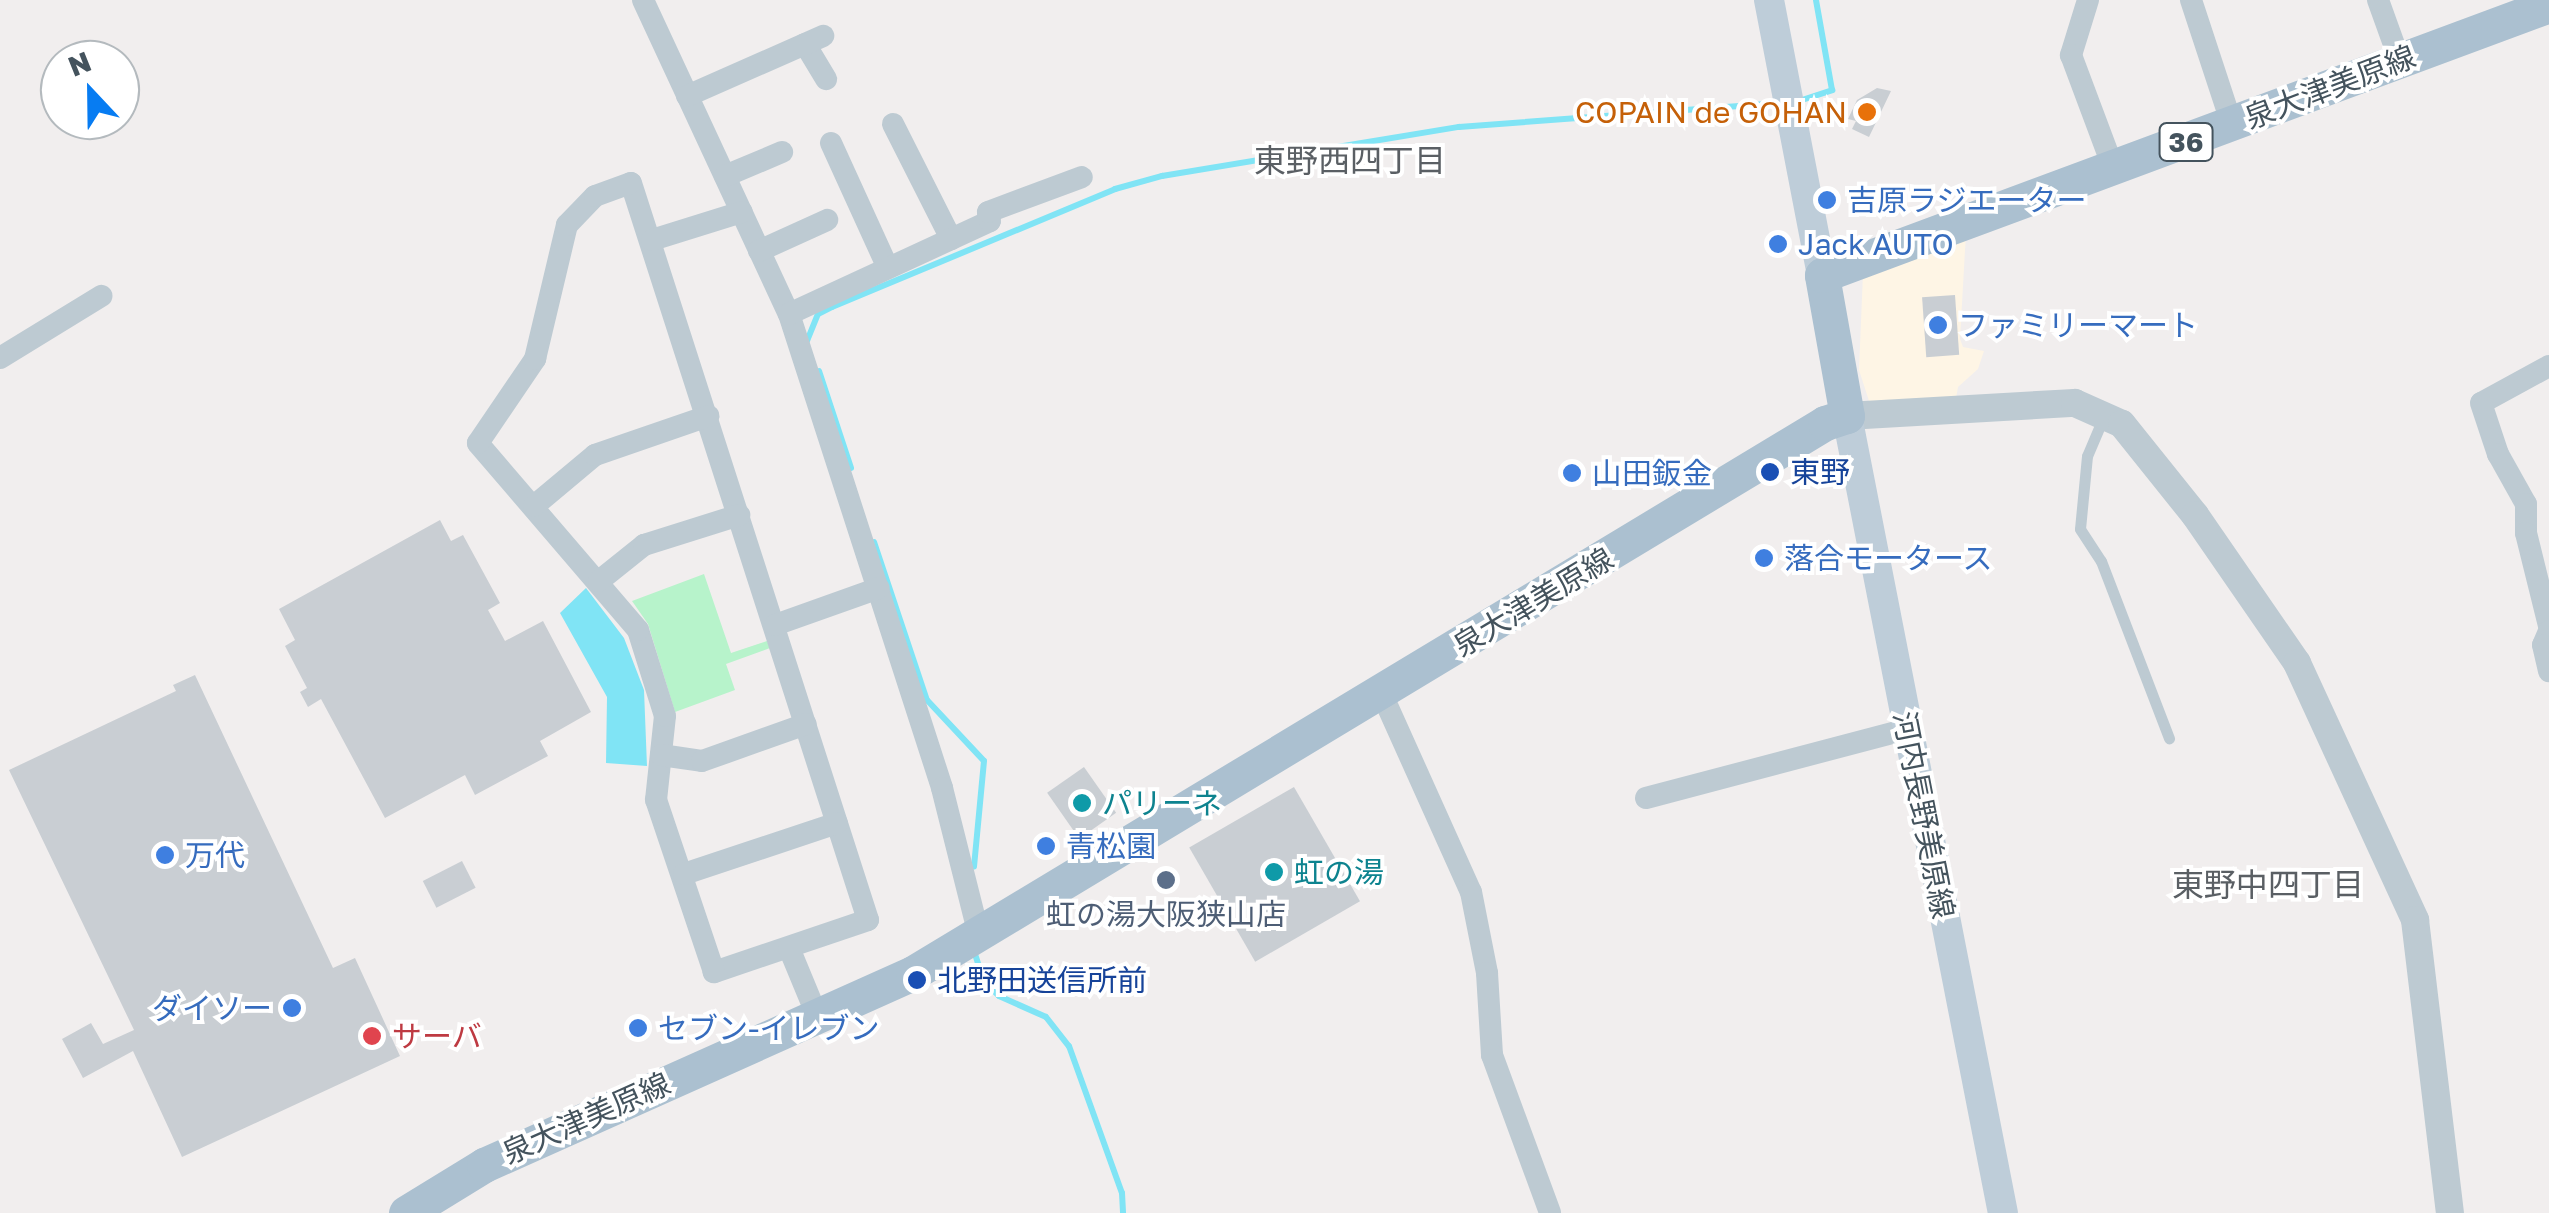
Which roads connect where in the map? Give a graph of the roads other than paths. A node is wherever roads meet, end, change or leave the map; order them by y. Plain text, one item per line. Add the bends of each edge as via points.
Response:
1 (643, 0) edge
2 (1770, 0) edge
3 (2088, 0) edge
4 (2191, 0) edge
5 (2378, 0) edge
6 (2528, 7) edge
7 (2400, 61) junction
8 (826, 80) dead end
9 (687, 96) junction
10 (894, 124) dead end
11 (2232, 124) junction
12 (831, 144) dead end
13 (782, 152) dead end
14 (2114, 170) junction
15 (725, 176) junction
16 (1082, 177) dead end
17 (742, 212) junction
18 (827, 220) dead end
19 (952, 239) junction
20 (652, 240) junction
21 (759, 251) junction
22 (888, 268) junction
23 (1822, 276) junction
24 (102, 296) dead end
25 (788, 314) junction
26 (0, 358) edge
27 (2549, 366) edge
28 (708, 416) junction
29 (1847, 416) junction
30 (2104, 416) junction
31 (534, 506) junction
32 (740, 514) junction
33 (599, 581) junction
34 (878, 588) junction
35 (774, 625) junction
36 (2549, 628) edge
37 (2549, 671) edge
38 (1381, 692) junction
39 (806, 724) junction
40 (1907, 728) junction
41 (2169, 738) dead end
42 (662, 755) junction
43 (1646, 798) dead end
44 (837, 823) junction
45 (684, 874) junction
46 (978, 931) junction
47 (789, 948) junction
48 (818, 1018) junction
49 (406, 1213) edge
50 (1550, 1213) edge
51 (2004, 1213) edge
52 (2450, 1213) edge

1 - 9 street
2 - 23 main road
3 - 14 street via 2071,56
4 - 11 street
5 - 7 street
6 - 7 main road, 泉大津美原線 / 36
7 - 11 main road, 泉大津美原線 / 36
8 - 9 street via 814,40
9 - 15 street
10 - 19 street
11 - 14 main road, 泉大津美原線 / 36
12 - 22 street
13 - 15 street
14 - 23 main road, 泉大津美原線 / 36
15 - 17 street
16 - 19 street via 988,212 990,221
17 - 20 street
17 - 21 street
18 - 21 street
19 - 22 street
20 - 28 street
20 - 31 street via 630,184 595,196 567,224 535,359 478,442
21 - 25 street
22 - 25 street
23 - 29 main road
24 - 26 street
25 - 34 street
27 - 36 street via 2481,403 2498,454 2526,504 2526,533
28 - 31 street via 595,454
28 - 32 street
29 - 30 street via 2042,401 2076,403
29 - 38 main road, 泉大津美原線 via 1825,423
29 - 40 main road, 河内長野美原線
30 - 41 lane via 2086,456 2080,529 2101,561
30 - 52 street via 2144,450 2263,606 2344,753 2394,866 2414,920
31 - 33 street
32 - 33 street via 644,545
32 - 35 street
33 - 42 street via 638,630 659,684
34 - 35 street
34 - 46 street
35 - 39 street
36 - 37 street via 2543,645
38 - 46 main road, 泉大津美原線
38 - 50 street via 1475,906 1492,1055
39 - 42 street via 702,760
39 - 44 street
40 - 43 street
40 - 51 main road, 河内長野美原線
42 - 45 street via 656,800
44 - 45 street
44 - 47 street via 868,920
45 - 47 street via 714,972
46 - 48 main road, 泉大津美原線 via 913,973
47 - 48 street
48 - 49 main road, 泉大津美原線 via 537,1140

